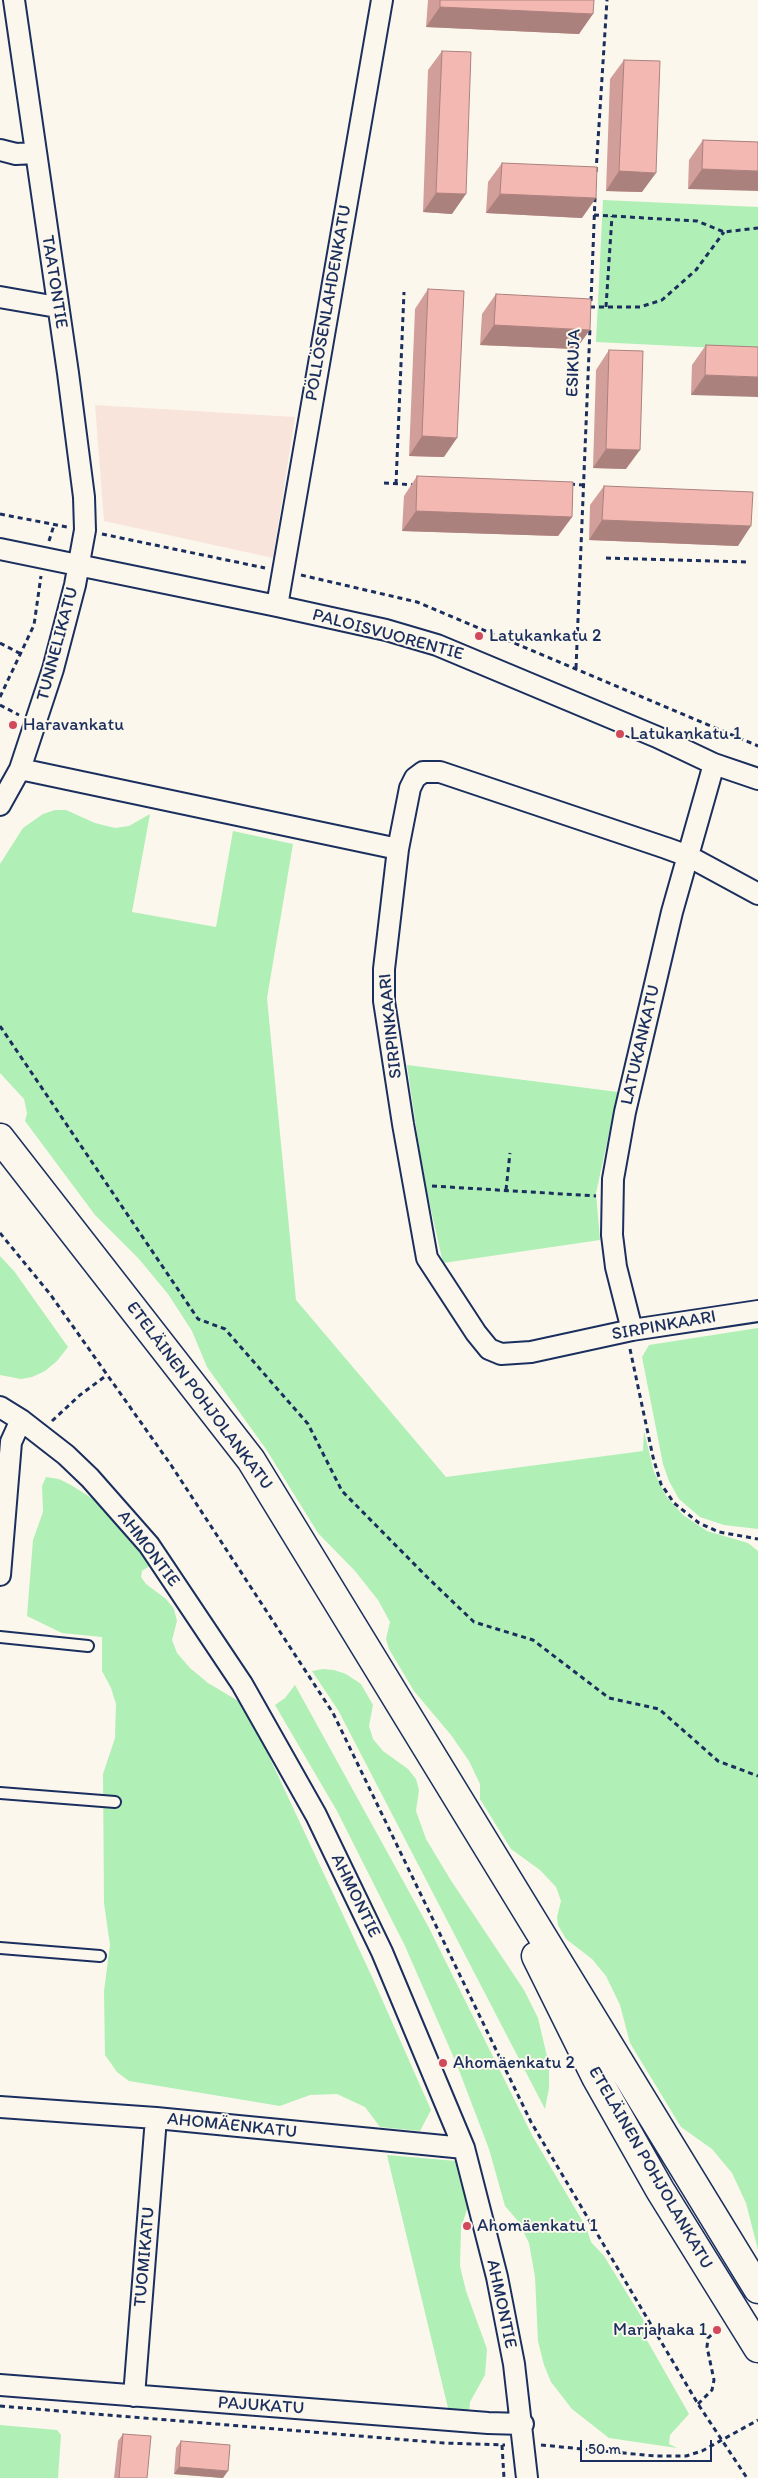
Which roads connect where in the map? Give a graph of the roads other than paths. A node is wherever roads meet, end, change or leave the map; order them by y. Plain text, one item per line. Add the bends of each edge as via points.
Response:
1 (14, 0) edge
2 (382, 0) edge
3 (0, 150) edge
4 (34, 153) junction
5 (0, 297) edge
6 (57, 307) junction
7 (0, 549) edge
8 (79, 565) junction
9 (277, 606) junction
10 (714, 764) junction
11 (20, 769) junction
12 (758, 779) edge
13 (0, 805) edge
14 (398, 849) junction
15 (688, 856) junction
16 (758, 894) edge
17 (0, 1138) edge
18 (758, 1311) edge
19 (629, 1331) junction
20 (0, 1407) edge
21 (22, 1420) junction
22 (0, 1575) edge
23 (0, 1637) edge
24 (88, 1646) dead end
25 (0, 1793) edge
26 (456, 1796) junction
27 (115, 1802) dead end
28 (0, 1948) edge
29 (100, 1956) dead end
30 (0, 2107) edge
31 (156, 2118) junction
32 (464, 2148) junction
33 (758, 2289) edge
34 (758, 2348) edge
35 (0, 2385) edge
36 (134, 2396) junction
37 (523, 2424) junction
38 (527, 2478) edge

1 - 4 street, TAATONTIE
2 - 9 street, PÖLLÖSENLAHDENKATU
3 - 4 street via 16,154
4 - 6 street, TAATONTIE
5 - 6 street
6 - 8 street, TAATONTIE via 84,497 85,530
7 - 8 street, PALOISVUORENTIE
8 - 9 street, PALOISVUORENTIE
8 - 11 street, TUNNELIKATU via 54,669
9 - 10 street, PALOISVUORENTIE via 437,645
10 - 12 street, PALOISVUORENTIE
10 - 15 street, LATUKANKATU
11 - 13 street, TUNNELIKATU
11 - 14 street
14 - 15 street, SIRPINKAARI via 410,788 415,778 423,772 440,772
14 - 19 street, SIRPINKAARI via 384,969 384,1001 427,1258 476,1333 489,1349 501,1354 531,1352
15 - 16 street, SIRPINKAARI
15 - 19 street, LATUKANKATU via 625,1112 613,1179 612,1235
17 - 26 main road, ETELÄINEN POHJOLANKATU via 251,1460
18 - 19 street, SIRPINKAARI
20 - 21 street, AHMONTIE
21 - 22 street via 11,1442
21 - 32 street, AHMONTIE via 90,1478 149,1545 242,1684 316,1815 366,1918
23 - 24 lane
25 - 27 lane
26 - 33 main road, ETELÄINEN POHJOLANKATU
26 - 34 main road, ETELÄINEN POHJOLANKATU via 596,2077 660,2190
28 - 29 lane
30 - 31 street, AHOMÄENKATU
31 - 32 street, AHOMÄENKATU
31 - 36 street, TUOMIKATU
32 - 37 street, AHMONTIE via 496,2277
35 - 36 street, PAJUKATU
36 - 37 street, PAJUKATU
37 - 38 street, AHMONTIE

